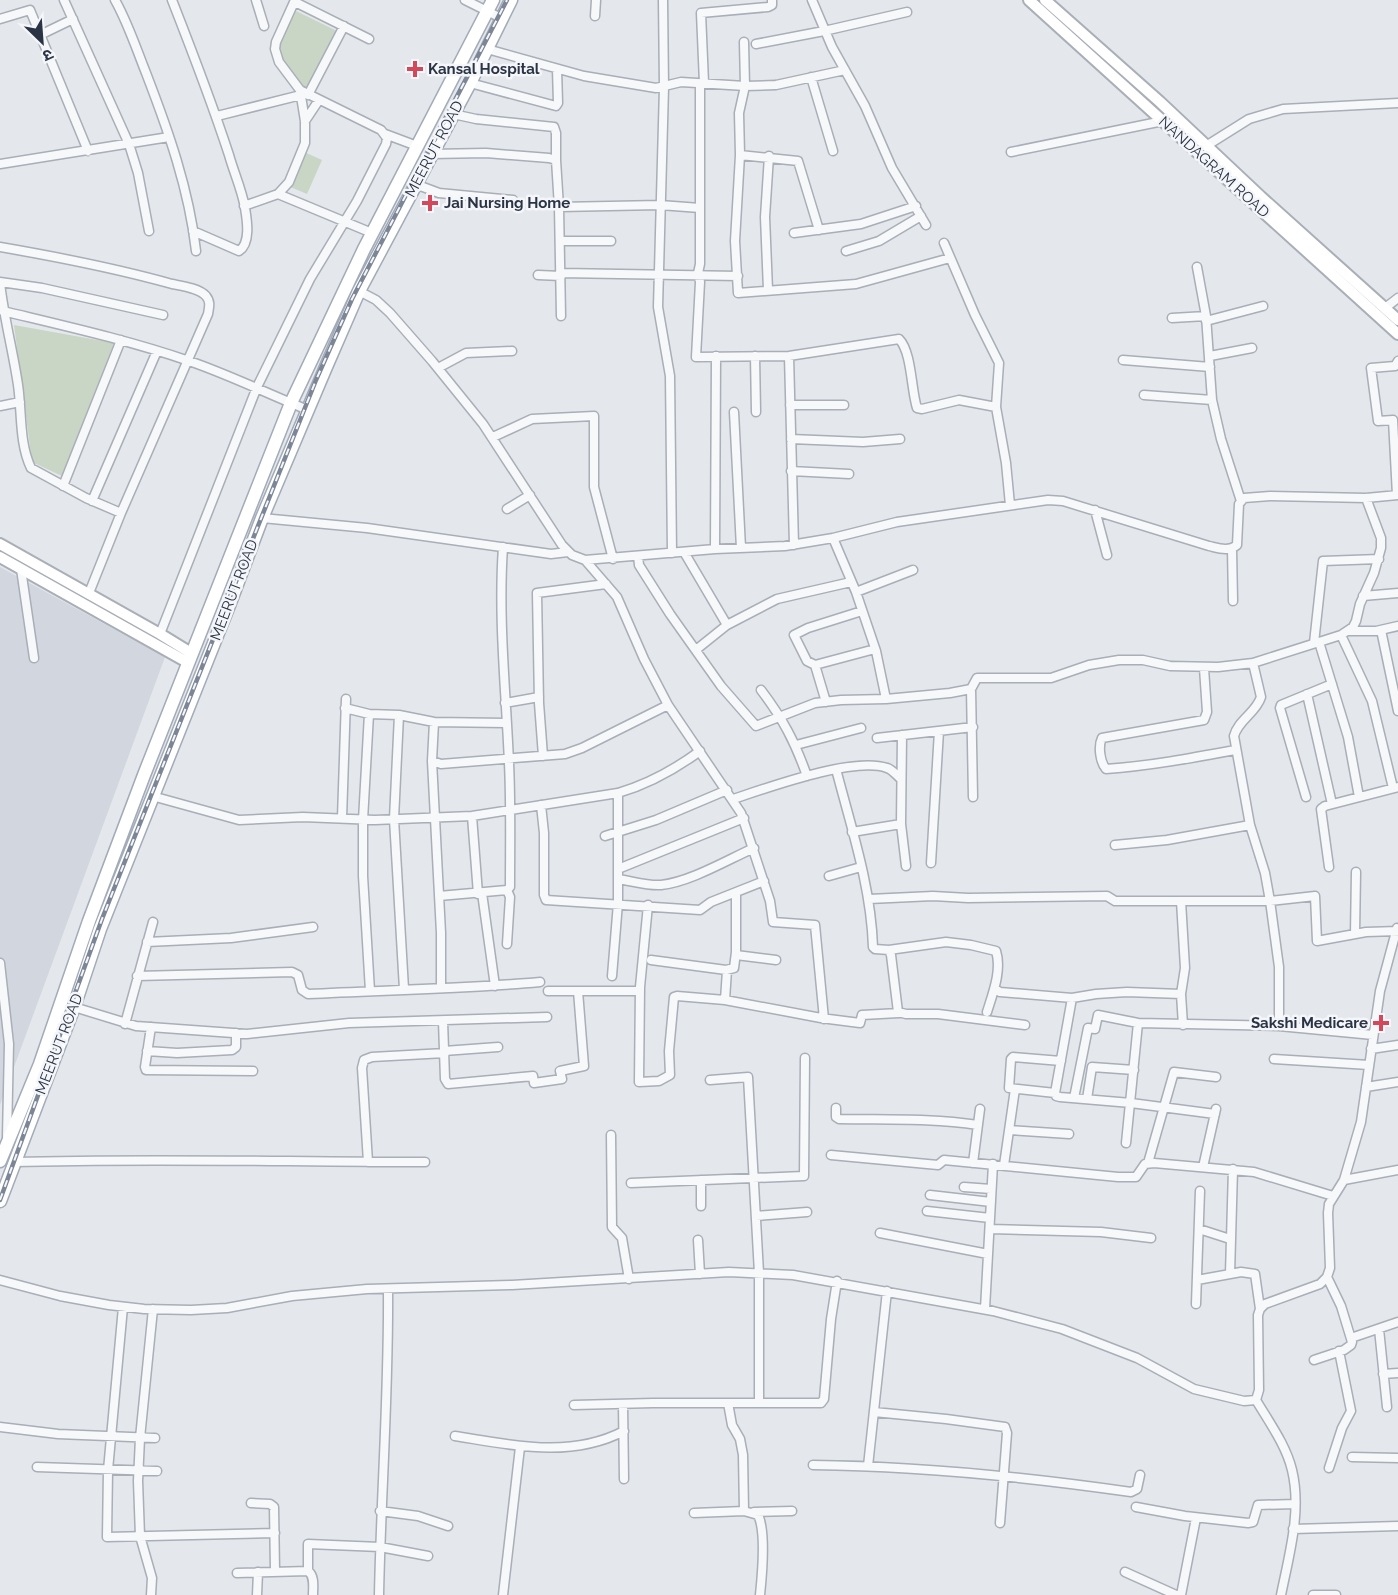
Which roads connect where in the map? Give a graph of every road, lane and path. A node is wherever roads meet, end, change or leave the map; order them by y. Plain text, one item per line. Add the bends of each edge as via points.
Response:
1 (64, 0) edge
2 (115, 0) edge
3 (172, 0) edge
4 (256, 0) edge
5 (465, 0) edge
6 (511, 0) edge
7 (596, 0) edge
8 (663, 0) edge
9 (772, 0) edge
10 (812, 0) edge
11 (1029, 0) edge
12 (1045, 0) edge
13 (295, 1) edge
14 (490, 6) edge
15 (907, 12) dead end
16 (595, 16) dead end
17 (0, 19) edge
18 (73, 19) junction
19 (503, 19) junction
20 (264, 26) dead end
21 (344, 26) junction
22 (824, 31) junction
23 (40, 34) junction
24 (369, 39) dead end
25 (744, 42) dead end
26 (756, 44) dead end
27 (487, 49) junction
28 (1121, 68) junction
29 (556, 69) junction
30 (845, 70) junction
31 (812, 77) junction
32 (1114, 77) junction
33 (470, 83) junction
34 (702, 83) junction
35 (745, 86) junction
36 (664, 87) junction
37 (303, 93) junction
38 (319, 100) junction
39 (1398, 103) edge
40 (453, 114) junction
41 (217, 116) junction
42 (305, 121) junction
43 (1163, 121) junction
44 (385, 134) junction
45 (169, 137) junction
46 (129, 144) junction
47 (417, 146) junction
48 (1206, 146) junction
49 (88, 151) junction
50 (833, 151) dead end
51 (1011, 152) dead end
52 (431, 154) junction
53 (740, 155) junction
54 (769, 156) junction
55 (556, 160) junction
56 (0, 164) edge
57 (416, 184) junction
58 (1248, 192) junction
59 (278, 194) junction
60 (513, 200) dead end
61 (660, 205) junction
62 (244, 206) junction
63 (916, 206) junction
64 (560, 207) junction
65 (700, 208) junction
66 (921, 216) junction
67 (344, 221) junction
68 (926, 225) dead end
69 (819, 230) junction
70 (149, 231) dead end
71 (193, 231) junction
72 (372, 232) junction
73 (794, 233) dead end
74 (560, 241) junction
75 (611, 241) dead end
76 (944, 243) dead end
77 (0, 247) edge
78 (196, 251) dead end
79 (846, 251) dead end
80 (950, 258) junction
81 (1197, 267) dead end
82 (538, 275) dead end
83 (561, 275) junction
84 (658, 275) junction
85 (699, 276) junction
86 (738, 276) junction
87 (0, 282) edge
88 (768, 290) junction
89 (359, 291) junction
90 (1398, 298) edge
91 (1263, 306) dead end
92 (3, 311) junction
93 (1381, 311) junction
94 (164, 315) dead end
95 (561, 316) dead end
96 (1172, 318) dead end
97 (1206, 319) junction
98 (1398, 320) edge
99 (1398, 334) edge
100 (121, 340) junction
101 (1252, 348) dead end
102 (157, 351) junction
103 (512, 351) dead end
104 (716, 356) junction
105 (755, 356) junction
106 (789, 356) junction
107 (1210, 356) junction
108 (188, 360) junction
109 (1123, 360) dead end
110 (1398, 361) edge
111 (1210, 367) junction
112 (438, 368) junction
113 (257, 387) junction
114 (1144, 395) dead end
115 (1212, 400) junction
116 (20, 402) junction
117 (291, 403) junction
118 (790, 405) junction
119 (844, 405) dead end
120 (0, 406) edge
121 (996, 407) junction
122 (308, 410) junction
123 (734, 412) dead end
124 (756, 412) dead end
125 (493, 437) junction
126 (791, 439) junction
127 (900, 439) dead end
128 (791, 471) junction
129 (849, 474) dead end
130 (63, 486) junction
131 (530, 495) junction
132 (1397, 495) edge
133 (1366, 498) junction
134 (92, 501) junction
135 (1241, 501) junction
136 (1010, 505) junction
137 (507, 509) dead end
138 (1095, 510) junction
139 (121, 513) junction
140 (262, 518) junction
141 (833, 538) junction
142 (0, 544) edge
143 (794, 544) junction
144 (503, 547) junction
145 (741, 548) junction
146 (715, 549) junction
147 (1232, 549) junction
148 (568, 552) junction
149 (684, 552) junction
150 (672, 553) junction
151 (1107, 555) dead end
152 (638, 556) junction
153 (0, 557) edge
154 (613, 559) junction
155 (1378, 559) junction
156 (585, 560) junction
157 (21, 569) junction
158 (913, 570) dead end
159 (850, 582) junction
160 (606, 585) junction
161 (856, 592) junction
162 (1398, 592) edge
163 (89, 593) junction
164 (1363, 596) junction
165 (1233, 601) dead end
166 (862, 611) junction
167 (727, 625) junction
168 (1398, 626) edge
169 (1381, 630) junction
170 (1345, 633) junction
171 (160, 634) junction
172 (1317, 643) junction
173 (167, 645) junction
174 (697, 649) junction
175 (875, 650) junction
176 (34, 658) dead end
177 (189, 658) junction
178 (1253, 663) junction
179 (815, 665) junction
180 (204, 666) junction
181 (1204, 668) junction
182 (1332, 684) junction
183 (971, 689) junction
184 (762, 690) dead end
185 (1307, 694) junction
186 (539, 697) junction
187 (886, 699) junction
188 (826, 702) junction
189 (505, 703) junction
190 (668, 705) junction
191 (1398, 711) edge
192 (369, 714) junction
193 (399, 715) junction
194 (780, 716) junction
195 (434, 722) junction
196 (506, 723) junction
197 (973, 727) junction
198 (861, 728) dead end
199 (939, 731) junction
200 (902, 735) junction
201 (877, 738) dead end
202 (796, 745) junction
203 (1235, 750) junction
204 (700, 752) junction
205 (543, 756) junction
206 (509, 759) junction
207 (432, 761) junction
208 (836, 769) junction
209 (807, 776) junction
210 (901, 779) junction
211 (1395, 788) edge
212 (727, 790) junction
213 (618, 793) junction
214 (152, 796) junction
215 (973, 797) dead end
216 (1306, 797) dead end
217 (1359, 797) junction
218 (733, 798) junction
219 (1332, 804) junction
220 (541, 805) junction
221 (511, 810) junction
222 (472, 816) junction
223 (342, 818) junction
224 (744, 818) junction
225 (394, 819) junction
226 (435, 819) junction
227 (363, 820) junction
228 (901, 824) junction
229 (1250, 825) junction
230 (852, 832) junction
231 (616, 833) junction
232 (605, 836) dead end
233 (1115, 845) dead end
234 (754, 848) junction
235 (931, 863) dead end
236 (906, 866) dead end
237 (861, 867) junction
238 (1329, 867) dead end
239 (618, 869) junction
240 (1356, 872) dead end
241 (829, 876) dead end
242 (618, 879) junction
243 (764, 881) junction
244 (507, 890) junction
245 (736, 893) junction
246 (480, 894) junction
247 (439, 896) junction
248 (869, 899) junction
249 (1181, 901) junction
250 (1270, 901) junction
251 (618, 903) junction
252 (648, 905) junction
253 (153, 922) dead end
254 (313, 927) dead end
255 (1397, 929) edge
256 (1355, 934) junction
257 (147, 942) junction
258 (507, 944) dead end
259 (889, 950) junction
260 (736, 955) junction
261 (651, 960) dead end
262 (776, 960) dead end
263 (0, 963) edge
264 (727, 970) junction
265 (137, 976) junction
266 (612, 976) dead end
267 (540, 982) dead end
268 (495, 986) junction
269 (441, 988) junction
270 (404, 989) junction
271 (995, 989) junction
272 (370, 991) junction
273 (548, 991) dead end
274 (578, 991) junction
275 (640, 992) junction
276 (1181, 994) junction
277 (1072, 998) junction
278 (725, 1000) junction
279 (74, 1007) junction
280 (987, 1011) dead end
281 (899, 1013) junction
282 (548, 1017) dead end
283 (824, 1019) junction
284 (443, 1021) junction
285 (1138, 1023) junction
286 (125, 1024) junction
287 (1025, 1025) dead end
288 (1183, 1025) junction
289 (1279, 1026) junction
290 (151, 1027) junction
291 (236, 1033) junction
292 (1373, 1035) junction
293 (1398, 1045) edge
294 (498, 1047) dead end
295 (1371, 1049) junction
296 (147, 1051) junction
297 (444, 1052) junction
298 (805, 1058) dead end
299 (1274, 1059) dead end
300 (1061, 1061) junction
301 (1369, 1065) junction
302 (1134, 1070) junction
303 (253, 1071) dead end
304 (1079, 1073) junction
305 (1090, 1075) junction
306 (1216, 1077) dead end
307 (710, 1080) dead end
308 (1398, 1082) edge
309 (1366, 1087) junction
310 (1015, 1089) junction
311 (1055, 1093) junction
312 (1074, 1098) junction
313 (1087, 1100) junction
314 (1131, 1103) junction
315 (1164, 1107) junction
316 (836, 1108) dead end
317 (980, 1109) dead end
318 (978, 1125) junction
319 (1009, 1130) junction
320 (1069, 1134) dead end
321 (611, 1135) dead end
322 (7, 1143) junction
323 (1126, 1143) dead end
324 (831, 1155) dead end
325 (0, 1161) edge
326 (14, 1162) junction
327 (368, 1162) junction
328 (425, 1162) dead end
329 (973, 1163) junction
330 (1148, 1163) junction
331 (993, 1164) junction
332 (1004, 1165) junction
333 (1203, 1167) junction
334 (1233, 1169) junction
335 (1398, 1170) edge
336 (754, 1179) junction
337 (701, 1180) junction
338 (1344, 1180) junction
339 (632, 1183) dead end
340 (964, 1187) dead end
341 (991, 1189) junction
342 (1200, 1191) dead end
343 (930, 1195) dead end
344 (1333, 1196) junction
345 (954, 1198) junction
346 (0, 1200) edge
347 (991, 1202) junction
348 (701, 1206) dead end
349 (927, 1211) dead end
350 (807, 1212) dead end
351 (952, 1214) junction
352 (756, 1216) junction
353 (990, 1218) junction
354 (990, 1228) junction
355 (1199, 1229) junction
356 (880, 1233) dead end
357 (1151, 1238) dead end
358 (1230, 1239) junction
359 (698, 1240) dead end
360 (988, 1254) junction
361 (759, 1273) junction
362 (700, 1274) junction
363 (1230, 1275) junction
364 (1327, 1277) junction
365 (629, 1279) junction
366 (0, 1280) edge
367 (837, 1281) junction
368 (1197, 1281) junction
369 (388, 1289) junction
370 (887, 1291) junction
371 (1196, 1304) dead end
372 (123, 1307) junction
373 (153, 1309) junction
374 (985, 1309) junction
375 (1260, 1309) junction
376 (1398, 1322) edge
377 (1379, 1329) junction
378 (1351, 1338) junction
379 (1339, 1352) junction
380 (1314, 1360) dead end
381 (1398, 1373) edge
382 (1383, 1374) junction
383 (1256, 1400) junction
384 (728, 1403) junction
385 (759, 1403) junction
386 (623, 1404) junction
387 (574, 1405) dead end
388 (1387, 1407) dead end
389 (874, 1412) junction
390 (0, 1427) edge
391 (624, 1431) junction
392 (111, 1436) junction
393 (455, 1436) dead end
394 (140, 1438) junction
395 (155, 1438) dead end
396 (520, 1447) junction
397 (1352, 1457) dead end
398 (1398, 1458) edge
399 (813, 1465) dead end
400 (867, 1466) junction
401 (37, 1467) dead end
402 (1329, 1468) dead end
403 (108, 1470) junction
404 (138, 1471) junction
405 (157, 1471) dead end
406 (1140, 1475) dead end
407 (1005, 1477) junction
408 (624, 1479) dead end
409 (251, 1503) dead end
410 (1295, 1504) junction
411 (1136, 1507) dead end
412 (744, 1510) junction
413 (380, 1511) junction
414 (792, 1511) dead end
415 (754, 1512) junction
416 (694, 1513) dead end
417 (1196, 1518) junction
418 (1000, 1523) dead end
419 (448, 1526) dead end
420 (1398, 1526) edge
421 (1293, 1529) junction
422 (275, 1533) junction
423 (141, 1536) junction
424 (380, 1547) junction
425 (428, 1556) dead end
426 (275, 1571) junction
427 (308, 1571) junction
428 (258, 1572) junction
429 (1125, 1572) dead end
430 (237, 1573) dead end
431 (152, 1595) edge
432 (257, 1595) edge
433 (313, 1595) edge
434 (379, 1595) edge
435 (503, 1595) edge
436 (760, 1595) edge
437 (1176, 1595) edge
438 (1181, 1595) edge
439 (1281, 1595) edge
440 (1313, 1595) edge
441 (1336, 1595) edge

1 - 18 street
2 - 45 street
3 - 41 street
4 - 20 street
5 - 14 street
6 - 19 main road, MEERUT ROAD
7 - 16 street
8 - 36 street
9 - 34 street via 770,7 701,13
10 - 22 street
11 - 32 street, NANDAGRAM ROAD
12 - 28 street, NANDAGRAM ROAD
13 - 21 street
13 - 37 street via 275,49 279,62
14 - 19 street
14 - 47 main road, MEERUT ROAD
15 - 22 street
17 - 23 street via 30,10
18 - 23 street
18 - 46 street
19 - 27 main road, MEERUT ROAD
21 - 24 street
21 - 37 street
22 - 26 street
22 - 30 street
23 - 49 street
25 - 35 street
27 - 29 street
27 - 33 main road, MEERUT ROAD
28 - 32 street
28 - 48 street, NANDAGRAM ROAD
29 - 33 street via 556,106
29 - 36 street
30 - 31 street
30 - 63 street via 891,168
31 - 35 street via 776,85
31 - 50 street
32 - 43 street, NANDAGRAM ROAD
33 - 40 main road, MEERUT ROAD
34 - 35 street
34 - 36 street via 681,82
34 - 65 street
35 - 53 street via 739,113
36 - 61 street
37 - 38 street
37 - 41 street
37 - 42 street
38 - 42 street
38 - 44 street
39 - 48 street via 1283,109 1249,119
40 - 52 main road, MEERUT ROAD
40 - 55 street via 554,128
41 - 62 street
42 - 59 street via 298,163
43 - 51 street
43 - 58 street, NANDAGRAM ROAD
44 - 47 street
44 - 67 street via 386,144
45 - 46 street
45 - 71 street
46 - 49 street
46 - 70 street
47 - 72 main road, MEERUT ROAD
48 - 58 street, NANDAGRAM ROAD
49 - 56 street
52 - 55 street via 486,153
52 - 57 main road, MEERUT ROAD
53 - 54 street
53 - 86 street via 735,242
54 - 69 street via 798,161
54 - 88 street via 765,217
55 - 64 street
57 - 60 street via 439,194
57 - 89 main road, MEERUT ROAD
58 - 93 street, NANDAGRAM ROAD
59 - 62 street
59 - 67 street
61 - 64 street
61 - 65 street
61 - 84 street
62 - 71 street via 246,238 241,251
63 - 66 street
63 - 69 street via 870,223
64 - 74 street
65 - 85 street
66 - 68 street
66 - 79 street via 879,241
67 - 72 street
67 - 113 street via 310,279
69 - 73 street
71 - 78 street
72 - 117 main road, MEERUT ROAD
74 - 75 street
74 - 83 street
76 - 80 street
77 - 108 street via 91,264 205,295 210,306 208,314
80 - 88 street via 856,284
80 - 121 street via 999,363
81 - 97 street
82 - 83 street
83 - 84 street
83 - 95 street
84 - 85 street
84 - 150 street via 658,307 670,376
85 - 86 street
85 - 104 street via 696,357
86 - 88 street via 738,293
87 - 92 street
87 - 94 street
89 - 112 street via 376,300
89 - 122 main road, MEERUT ROAD
90 - 93 street
91 - 97 street
92 - 100 street
92 - 116 street
93 - 98 street, NANDAGRAM ROAD
93 - 99 street, NANDAGRAM ROAD
96 - 97 street
97 - 107 street
100 - 102 street
100 - 130 street
101 - 107 street
102 - 108 street
102 - 134 street
103 - 112 street via 466,353
104 - 105 street
104 - 146 street
105 - 106 street
105 - 124 street
106 - 118 street
106 - 121 street via 899,339 907,356 917,408 959,400
107 - 111 street
108 - 113 street
108 - 139 street
109 - 111 street
110 - 132 street via 1395,366 1371,368 1378,421 1393,420
111 - 115 street
112 - 125 street
113 - 117 street
113 - 171 street
114 - 115 street
115 - 135 street
116 - 120 street
116 - 130 street via 25,451 31,468
117 - 122 street
117 - 177 main road, MEERUT ROAD
118 - 119 street
118 - 126 street
121 - 136 street
122 - 140 main road, MEERUT ROAD
123 - 145 street
125 - 131 street
125 - 154 street via 532,419 594,416 594,487
126 - 127 street
126 - 128 street
128 - 129 street
128 - 143 street
130 - 134 street
131 - 137 street
131 - 148 street
132 - 133 street
133 - 135 street via 1270,496
133 - 155 street via 1381,538
134 - 139 street
135 - 147 street via 1238,541
136 - 138 street via 1048,500
136 - 141 street via 897,522
138 - 147 street via 1209,546
138 - 151 street
139 - 163 street
140 - 144 street
140 - 180 main road, MEERUT ROAD
141 - 143 street
141 - 159 street
142 - 163 street
143 - 145 street
144 - 148 street via 551,554
144 - 189 street
145 - 146 street
146 - 149 street
147 - 165 street
148 - 156 street
149 - 150 street
149 - 167 street
150 - 152 street
152 - 154 street
152 - 174 street via 670,614
153 - 157 street
154 - 156 street
155 - 164 street
155 - 172 street via 1323,561
156 - 160 street
157 - 173 street
157 - 176 street
158 - 161 street
159 - 161 street
159 - 167 street via 777,599
160 - 186 street via 537,593
160 - 190 street via 622,606
161 - 166 street
162 - 164 street
163 - 171 street
164 - 170 street via 1356,621
166 - 175 street
166 - 179 street via 794,635 807,661
167 - 174 street
168 - 169 street
169 - 170 street
169 - 191 street
170 - 172 street
170 - 211 street via 1372,700
171 - 173 street
172 - 178 street
172 - 182 street
173 - 177 street
174 - 194 street via 721,686 756,726
175 - 179 street
175 - 187 street
177 - 180 main road
177 - 322 main road, MEERUT ROAD via 89,921 40,1064
178 - 181 street
178 - 203 street via 1261,697 1236,729
179 - 188 street
180 - 214 main road, MEERUT ROAD
181 - 183 street via 1119,660 1051,678 977,678
181 - 203 street via 1204,720 1102,738 1099,746 1104,768
182 - 185 street
182 - 217 street via 1348,737
183 - 187 street
183 - 197 street
184 - 194 street
185 - 216 street via 1280,708
185 - 219 street
186 - 189 street
186 - 205 street
187 - 188 street
188 - 194 street
189 - 196 street
190 - 204 street
190 - 205 street via 574,752
192 - 193 street
192 - 223 street via 345,704
192 - 227 street
193 - 195 street
193 - 225 street
194 - 202 street
195 - 196 street
195 - 207 street
196 - 206 street
197 - 199 street
197 - 215 street
198 - 202 street
199 - 200 street
199 - 235 street
200 - 201 street
200 - 210 street
202 - 209 street
203 - 229 street
204 - 212 street
204 - 213 street via 660,777
205 - 206 street
206 - 207 street via 441,764
206 - 221 street
207 - 226 street
208 - 209 street
208 - 210 street via 888,768
208 - 230 street
209 - 218 street
210 - 228 street
211 - 217 street
212 - 218 street
212 - 231 street
213 - 220 street
213 - 231 street
214 - 223 street via 239,820
214 - 279 main road, MEERUT ROAD
217 - 219 street
218 - 224 street
219 - 238 street via 1321,812
220 - 221 street
220 - 251 street via 544,898
221 - 222 street
221 - 244 street
222 - 226 street
222 - 246 street
223 - 227 street
224 - 234 street
224 - 239 street
225 - 226 street
225 - 227 street
225 - 270 street
226 - 247 street
227 - 272 street
228 - 230 street
228 - 236 street
229 - 233 street
229 - 250 street
230 - 237 street
231 - 232 street
231 - 239 street
234 - 242 street via 664,884
234 - 243 street
237 - 241 street
237 - 248 street
239 - 242 street
240 - 256 street
242 - 251 street
243 - 245 street
243 - 283 street via 773,922 815,925
244 - 246 street
244 - 258 street
245 - 252 street via 700,910
245 - 260 street
246 - 247 street
246 - 268 street
247 - 269 street
248 - 249 street via 1107,896 1115,900
248 - 259 street via 873,947
249 - 250 street
249 - 276 street via 1185,968
250 - 256 street via 1315,896 1317,941
250 - 289 street via 1279,967
251 - 252 street
251 - 266 street
252 - 275 street
253 - 257 street
254 - 257 street via 231,938
255 - 256 street
255 - 292 street via 1383,972
257 - 265 street
259 - 271 street via 946,942 996,951 999,960
259 - 281 street
260 - 262 street
260 - 264 street via 734,968
261 - 264 street
263 - 322 street via 9,1044
264 - 278 street
265 - 272 street via 291,972 298,975 302,990 308,994
265 - 286 street
267 - 268 street
268 - 269 street
269 - 270 street
270 - 272 street
271 - 277 street
271 - 280 street
273 - 274 street
274 - 275 street
274 - 297 street via 584,1066 560,1071 562,1079 534,1083 533,1076 448,1084
275 - 278 street via 639,1082 659,1081 670,1074 674,997
276 - 277 street via 1127,992
276 - 288 street
277 - 300 street
278 - 283 street
279 - 286 street
279 - 326 main road, MEERUT ROAD
281 - 283 street via 862,1015 860,1023
281 - 287 street
282 - 284 street
284 - 291 street via 349,1023
284 - 297 street
285 - 288 street
285 - 302 street
285 - 304 street via 1098,1015 1095,1029 1088,1028
286 - 290 street
288 - 289 street
289 - 292 street
290 - 291 street
290 - 296 street
291 - 296 street via 236,1047 232,1050
292 - 295 street
293 - 295 street
294 - 297 street
295 - 301 street
296 - 303 street via 148,1071
297 - 327 street via 364,1060
298 - 336 street via 804,1176
299 - 301 street
300 - 310 street via 1013,1057 1009,1088
300 - 311 street
301 - 309 street
302 - 305 street via 1092,1067
302 - 314 street
304 - 305 street
304 - 312 street
305 - 313 street
306 - 315 street via 1174,1072
307 - 336 street via 748,1077
308 - 309 street
309 - 338 street
310 - 311 street
310 - 319 street
311 - 312 street via 1057,1097
312 - 313 street
313 - 314 street
314 - 315 street
314 - 323 street
315 - 330 street
315 - 333 street via 1216,1111
316 - 318 street via 839,1119 907,1118
317 - 318 street
318 - 329 street
319 - 320 street
319 - 332 street
321 - 365 street via 612,1227 622,1238
322 - 325 main road, MEERUT ROAD
324 - 329 street via 935,1165 944,1160
326 - 327 street
326 - 346 main road, MEERUT ROAD
327 - 328 street
329 - 331 street
330 - 332 street via 1131,1178
330 - 333 street
331 - 332 street
331 - 341 street
333 - 334 street
334 - 344 street
334 - 358 street
335 - 338 street
336 - 337 street
336 - 352 street
337 - 339 street
337 - 348 street
338 - 344 street
340 - 341 street
341 - 347 street
342 - 355 street
343 - 345 street
344 - 364 street via 1328,1213
345 - 347 street
345 - 351 street
347 - 353 street
349 - 351 street
350 - 352 street
351 - 353 street
352 - 361 street
353 - 354 street
354 - 357 street
354 - 360 street
355 - 358 street
355 - 368 street
356 - 360 street
358 - 363 street
359 - 362 street
360 - 374 street
361 - 362 street
361 - 367 street
361 - 385 street
362 - 365 street
363 - 368 street
363 - 375 street via 1255,1274
364 - 375 street via 1320,1284
364 - 378 street
365 - 369 street
366 - 372 street
367 - 370 street
367 - 385 street via 823,1401
368 - 371 street
369 - 373 street via 294,1296 227,1308
369 - 413 street via 385,1460
370 - 374 street
370 - 389 street
372 - 373 street
372 - 392 street
373 - 394 street
374 - 383 street via 1062,1329 1137,1358 1194,1389 1244,1401
375 - 383 street
376 - 377 street
377 - 378 street
377 - 382 street
378 - 379 street via 1351,1345
379 - 380 street
379 - 402 street via 1351,1411
381 - 382 street
382 - 388 street
383 - 410 street via 1286,1452
384 - 385 street
384 - 386 street
384 - 412 street via 743,1455
386 - 387 street
386 - 391 street
389 - 400 street
389 - 407 street via 1005,1427
390 - 392 street
391 - 396 street via 574,1448
391 - 408 street
392 - 394 street
392 - 403 street
393 - 396 street
394 - 395 street
394 - 404 street
396 - 435 street
397 - 398 street
399 - 400 street
400 - 407 street
401 - 403 street
403 - 404 street
403 - 423 street via 107,1537
404 - 405 street
404 - 423 street
406 - 407 street via 1137,1489 1131,1492
407 - 418 street
409 - 422 street via 274,1507
410 - 417 street via 1257,1505 1253,1522 1248,1523
410 - 421 street
411 - 417 street
412 - 415 street
412 - 416 street
413 - 419 street via 418,1516
413 - 424 street
414 - 415 street
415 - 436 street via 760,1517
417 - 438 street
420 - 421 street
421 - 439 street
422 - 423 street
422 - 426 street
423 - 431 street via 152,1578
424 - 425 street
424 - 427 street via 308,1544
424 - 434 street
426 - 427 street
426 - 428 street
427 - 433 street via 313,1580
428 - 430 street
428 - 432 street
429 - 437 street
440 - 441 street

